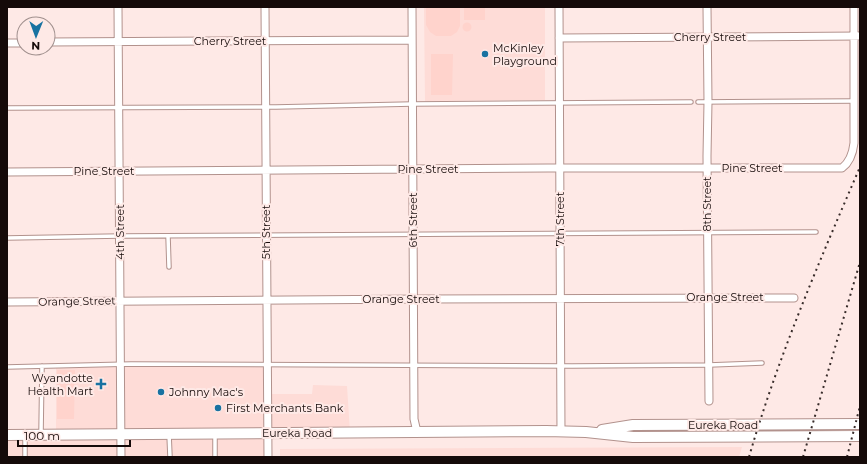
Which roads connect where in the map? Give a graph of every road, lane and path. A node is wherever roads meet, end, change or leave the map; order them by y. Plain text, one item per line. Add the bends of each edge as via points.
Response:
1 (118, 7) edge
2 (265, 7) edge
3 (412, 7) edge
4 (559, 7) edge
5 (707, 7) edge
6 (854, 7) edge
7 (857, 36) edge
8 (707, 37) junction
9 (559, 38) junction
10 (265, 40) junction
11 (412, 40) junction
12 (118, 41) junction
13 (56, 42) edge
14 (854, 101) junction
15 (691, 102) dead end
16 (698, 102) dead end
17 (708, 102) junction
18 (560, 103) junction
19 (412, 104) junction
20 (119, 107) junction
21 (265, 107) junction
22 (7, 108) edge
23 (560, 168) junction
24 (707, 168) junction
25 (413, 169) junction
26 (266, 170) junction
27 (119, 171) junction
28 (7, 172) edge
29 (816, 232) dead end
30 (708, 233) junction
31 (413, 234) junction
32 (560, 234) junction
33 (120, 236) junction
34 (168, 236) junction
35 (266, 236) junction
36 (7, 238) edge
37 (169, 267) dead end
38 (709, 297) junction
39 (561, 298) junction
40 (794, 298) dead end
41 (414, 299) junction
42 (266, 300) junction
43 (120, 301) junction
44 (7, 302) edge
45 (762, 363) dead end
46 (121, 364) junction
47 (267, 364) junction
48 (414, 365) junction
49 (709, 365) junction
50 (42, 366) junction
51 (561, 366) junction
52 (7, 367) edge
53 (710, 401) dead end
54 (860, 424) edge
55 (417, 432) junction
56 (561, 432) junction
57 (586, 432) junction
58 (215, 433) junction
59 (267, 433) junction
60 (41, 434) junction
61 (121, 434) junction
62 (169, 434) junction
63 (7, 435) edge
64 (25, 435) junction
65 (860, 436) edge
66 (25, 457) edge
67 (121, 457) edge
68 (170, 457) edge
69 (215, 457) edge
70 (268, 457) edge

1 - 12 street, 4th Street
2 - 10 street, 5th Street
3 - 11 street, 6th Street
4 - 9 street, 7th Street
5 - 8 street, 8th Street
6 - 7 street
7 - 8 street, Cherry Street
7 - 14 street
8 - 9 street, Cherry Street
8 - 17 street, 8th Street
9 - 18 street, 7th Street
10 - 11 street, Cherry Street
10 - 12 street, Cherry Street
10 - 21 street, 5th Street
11 - 19 street, 6th Street
12 - 13 street, Cherry Street
12 - 20 street, 4th Street
14 - 17 lane
14 - 24 street, Pine Street via 854,148 850,160 842,168
15 - 18 lane
16 - 17 lane
17 - 24 street, 8th Street
18 - 19 lane
18 - 23 street, 7th Street
19 - 21 lane
19 - 25 street, 6th Street
20 - 21 lane
20 - 22 lane
20 - 27 street, 4th Street
21 - 26 street, 5th Street
23 - 24 street, Pine Street
23 - 25 street, Pine Street
23 - 32 street, 7th Street
24 - 30 street, 8th Street
25 - 26 street, Pine Street
25 - 31 street, 6th Street
26 - 27 street, Pine Street
26 - 35 street, 5th Street
27 - 28 street, Pine Street
27 - 33 street, 4th Street
29 - 30 lane
30 - 32 lane
30 - 38 street, 8th Street
31 - 32 lane
31 - 35 lane
31 - 41 street, 6th Street
32 - 39 street, 7th Street
33 - 34 lane
33 - 36 lane
33 - 43 street, 4th Street
34 - 35 lane
34 - 37 lane
35 - 42 street, 5th Street
38 - 39 street, Orange Street
38 - 40 street, Orange Street
38 - 49 street, 8th Street
39 - 41 street, Orange Street
39 - 51 street, 7th Street
41 - 42 street, Orange Street
41 - 48 street, 6th Street
42 - 43 street, Orange Street
42 - 47 street, 5th Street
43 - 44 street, Orange Street
43 - 46 street, 4th Street
45 - 49 lane
46 - 47 lane
46 - 50 lane
46 - 61 street, 4th Street
47 - 48 lane
47 - 59 street, 5th Street
48 - 51 lane
48 - 55 street, 6th Street via 414,419
49 - 51 lane
49 - 53 street, 8th Street
50 - 52 lane
50 - 60 lane
51 - 56 street, 7th Street
54 - 57 main road, Eureka Road via 633,425
55 - 56 main road, Eureka Road
55 - 59 main road, Eureka Road
56 - 57 main road, Eureka Road
57 - 65 main road, Eureka Road via 633,437
58 - 59 main road, Eureka Road
58 - 62 main road, Eureka Road
58 - 69 lane
59 - 70 street, 5th Street
60 - 61 main road, Eureka Road
60 - 64 main road, Eureka Road
61 - 62 main road, Eureka Road
61 - 67 street, 4th Street
62 - 68 lane
63 - 64 main road, Eureka Road
64 - 66 lane

